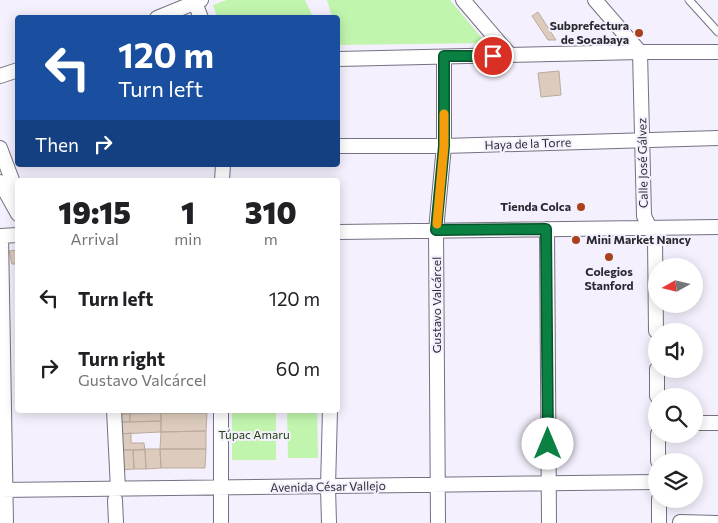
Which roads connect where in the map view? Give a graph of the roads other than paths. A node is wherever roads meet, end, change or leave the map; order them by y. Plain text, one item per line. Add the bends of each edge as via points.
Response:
1 (463, 0) edge
2 (595, 0) edge
3 (689, 0) edge
4 (197, 1) edge
5 (164, 15) edge
6 (200, 15) edge
7 (718, 32) edge
8 (640, 52) junction
9 (718, 52) edge
10 (510, 55) junction
11 (444, 56) junction
12 (340, 59) edge
13 (15, 71) edge
14 (0, 76) edge
15 (718, 138) edge
16 (644, 140) junction
17 (340, 146) edge
18 (444, 146) junction
19 (0, 148) edge
20 (0, 182) edge
21 (15, 188) edge
22 (15, 209) edge
23 (649, 227) junction
24 (718, 227) edge
25 (546, 229) junction
26 (436, 230) junction
27 (340, 232) edge
28 (15, 235) edge
29 (1, 236) edge
30 (656, 323) edge
31 (114, 413) edge
32 (221, 413) edge
33 (330, 413) edge
34 (703, 422) edge
35 (718, 423) edge
36 (648, 482) edge
37 (549, 484) junction
38 (437, 485) junction
39 (328, 486) junction
40 (221, 488) junction
41 (2, 490) edge
42 (117, 494) junction
43 (659, 508) edge
44 (680, 522) dead end
45 (718, 522) edge
46 (6, 523) edge
47 (116, 523) edge
48 (221, 523) edge
49 (329, 523) edge
50 (438, 523) edge
51 (549, 523) edge
52 (659, 523) edge

1 - 10 street
2 - 8 street
3 - 7 lane
4 - 5 street
4 - 6 street
8 - 9 street
8 - 10 street
8 - 16 street, Calle José Gálvez
10 - 11 street
11 - 12 street
11 - 18 street, Gustavo Valcárcel
13 - 14 street
15 - 16 street, Haya de la Torre
16 - 18 street, Haya de la Torre
16 - 23 street, Calle José Gálvez via 644,216
17 - 18 street, Haya de la Torre
18 - 26 street, Gustavo Valcárcel
19 - 21 street
20 - 22 street
23 - 24 street
23 - 25 street
23 - 30 street, Calle José Gálvez via 655,240
25 - 26 street
25 - 37 street
26 - 27 street
26 - 38 street, Gustavo Valcárcel
28 - 29 street
29 - 41 street
31 - 42 street
32 - 40 street
33 - 39 street
34 - 35 street
36 - 37 street, Avenida César Vallejo
37 - 38 street, Avenida César Vallejo
37 - 51 street
38 - 39 street, Avenida César Vallejo
38 - 50 street, Gustavo Valcárcel
39 - 40 street, Avenida César Vallejo
39 - 49 street
40 - 42 street, Avenida César Vallejo
40 - 48 street
41 - 42 street, Avenida César Vallejo
41 - 46 street
42 - 47 street
43 - 52 street
44 - 45 street

